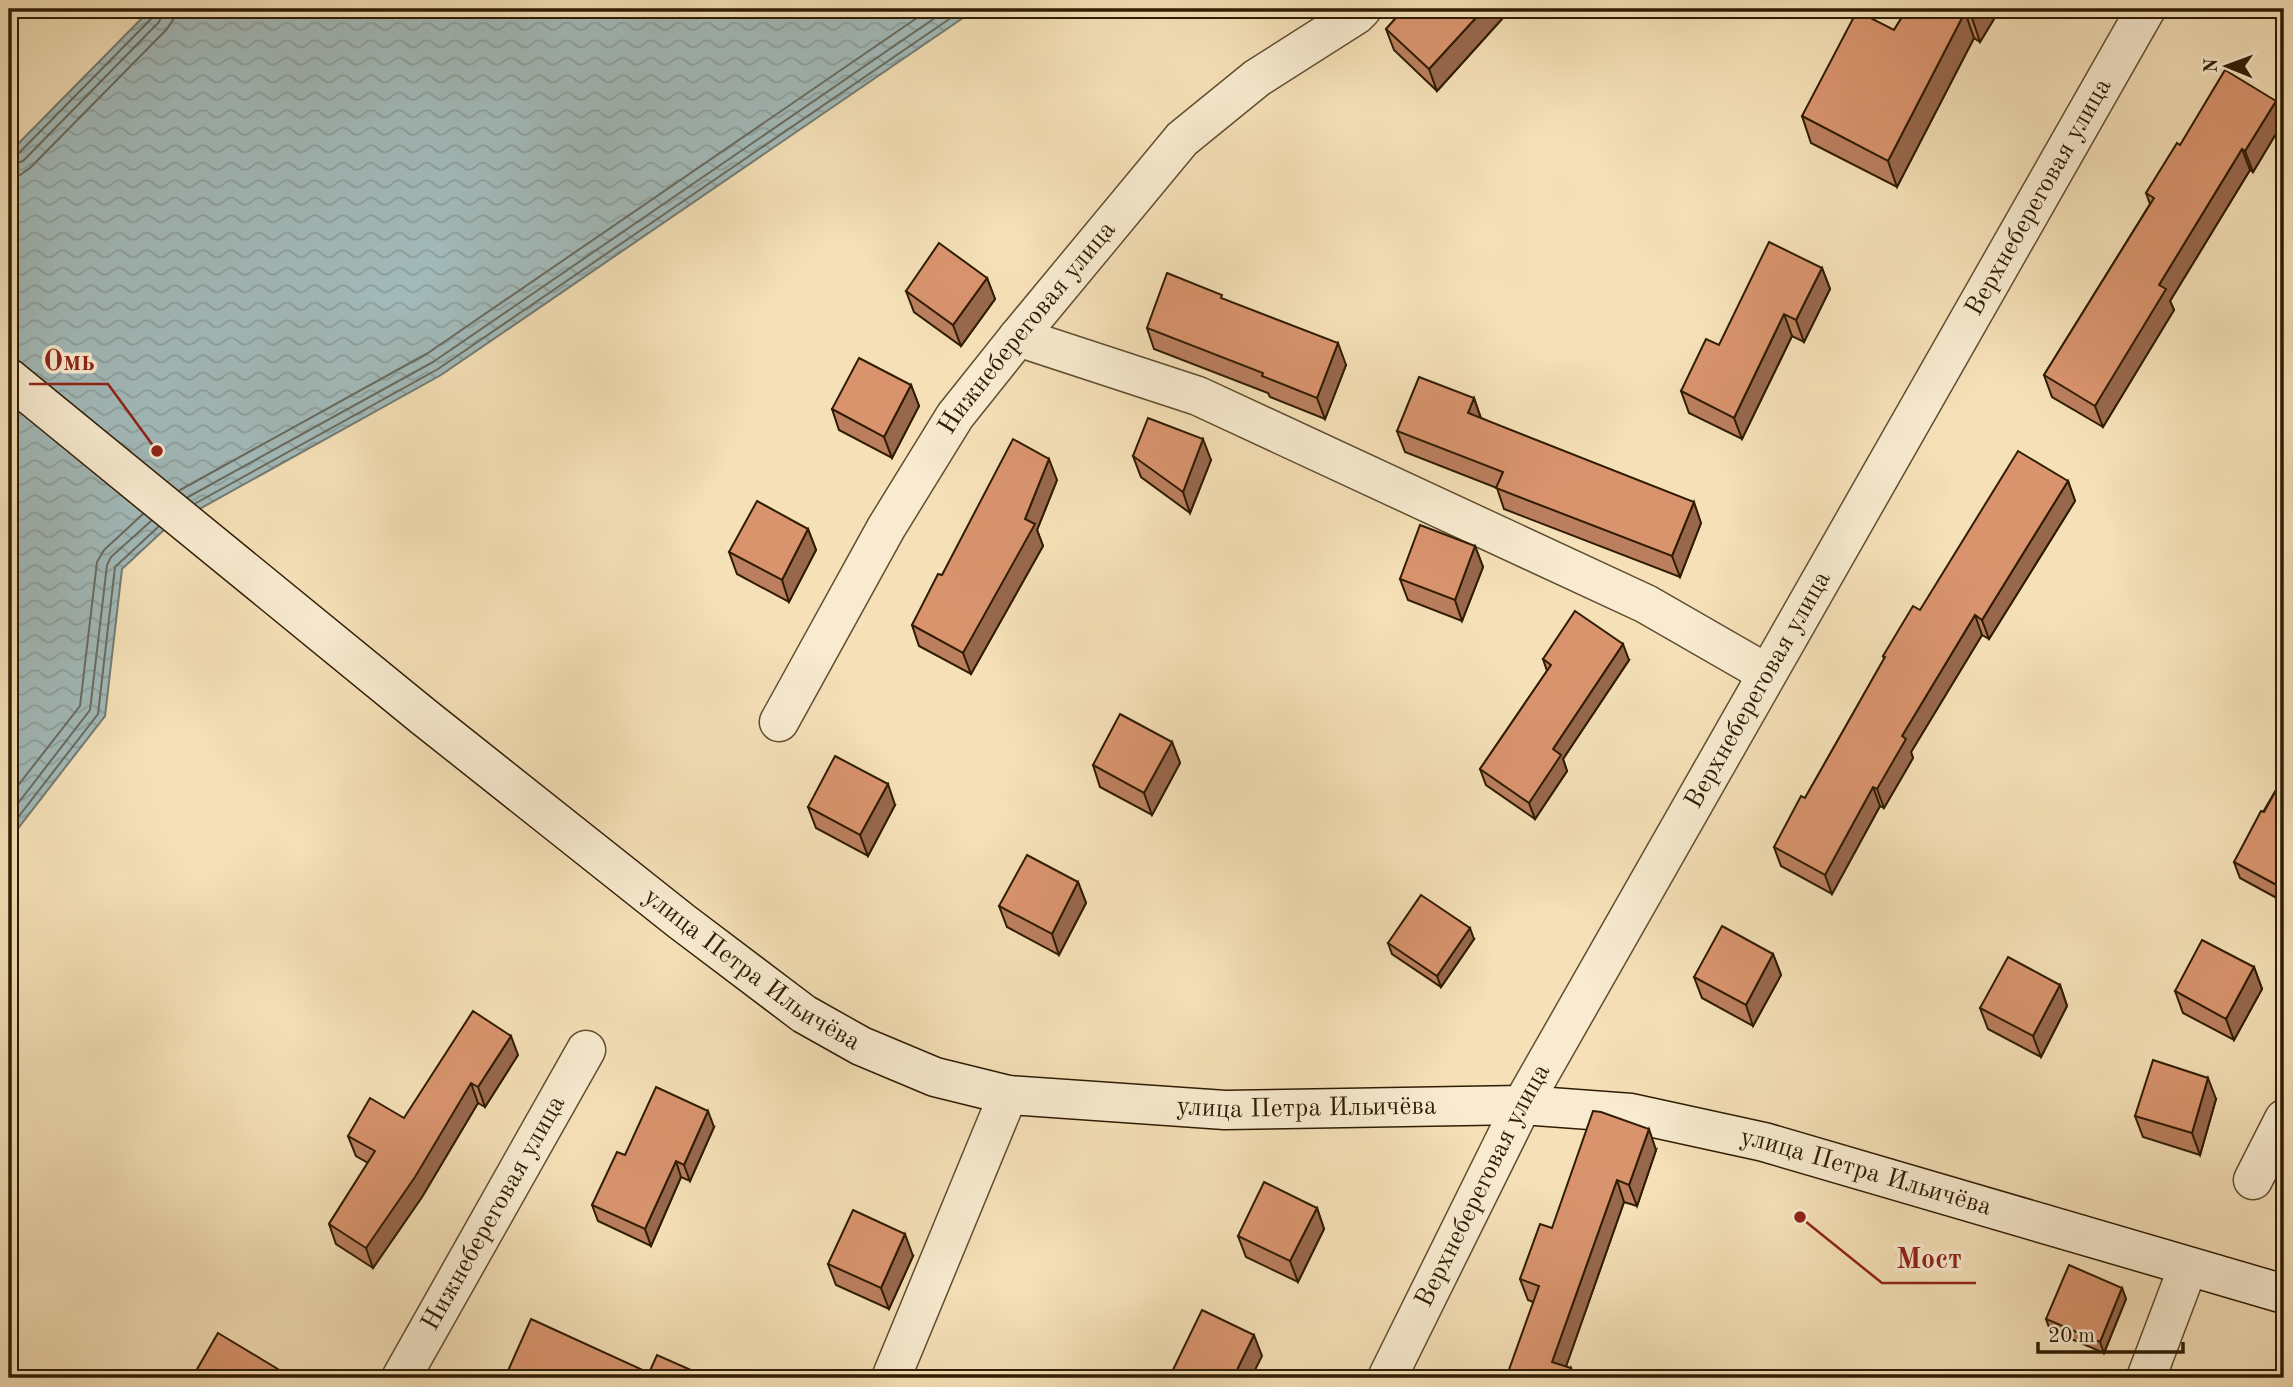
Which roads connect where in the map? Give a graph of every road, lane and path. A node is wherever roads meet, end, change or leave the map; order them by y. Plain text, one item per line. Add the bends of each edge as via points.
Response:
1 (1362, 9) edge
2 (2146, 9) edge
3 (1018, 337) junction
4 (9, 379) edge
5 (1766, 673) junction
6 (779, 722) dead end
7 (586, 1049) dead end
8 (1008, 1095) junction
9 (1522, 1105) junction
10 (2284, 1119) edge
11 (2253, 1180) dead end
12 (2188, 1267) junction
13 (2284, 1294) edge
14 (401, 1378) edge
15 (891, 1378) edge
16 (1387, 1378) edge
17 (2146, 1378) edge

1 - 3 street, Нижнебереговая улица via 1257,78 1182,139
2 - 5 street, Верхнебереговая улица
3 - 5 street via 1198,396 1646,604
3 - 6 street, Нижнебереговая улица via 955,416 886,528
4 - 8 street, улица Петра Ильичёва via 424,717 804,1014 861,1046 935,1077
5 - 9 street, Верхнебереговая улица
7 - 14 street, Нижнебереговая улица
8 - 9 street, улица Петра Ильичёва via 1225,1110
8 - 15 street
9 - 12 street, улица Петра Ильичёва via 1631,1113 1764,1142
9 - 16 street, Верхнебереговая улица
10 - 11 street
12 - 13 street, улица Петра Ильичёва
12 - 17 street

